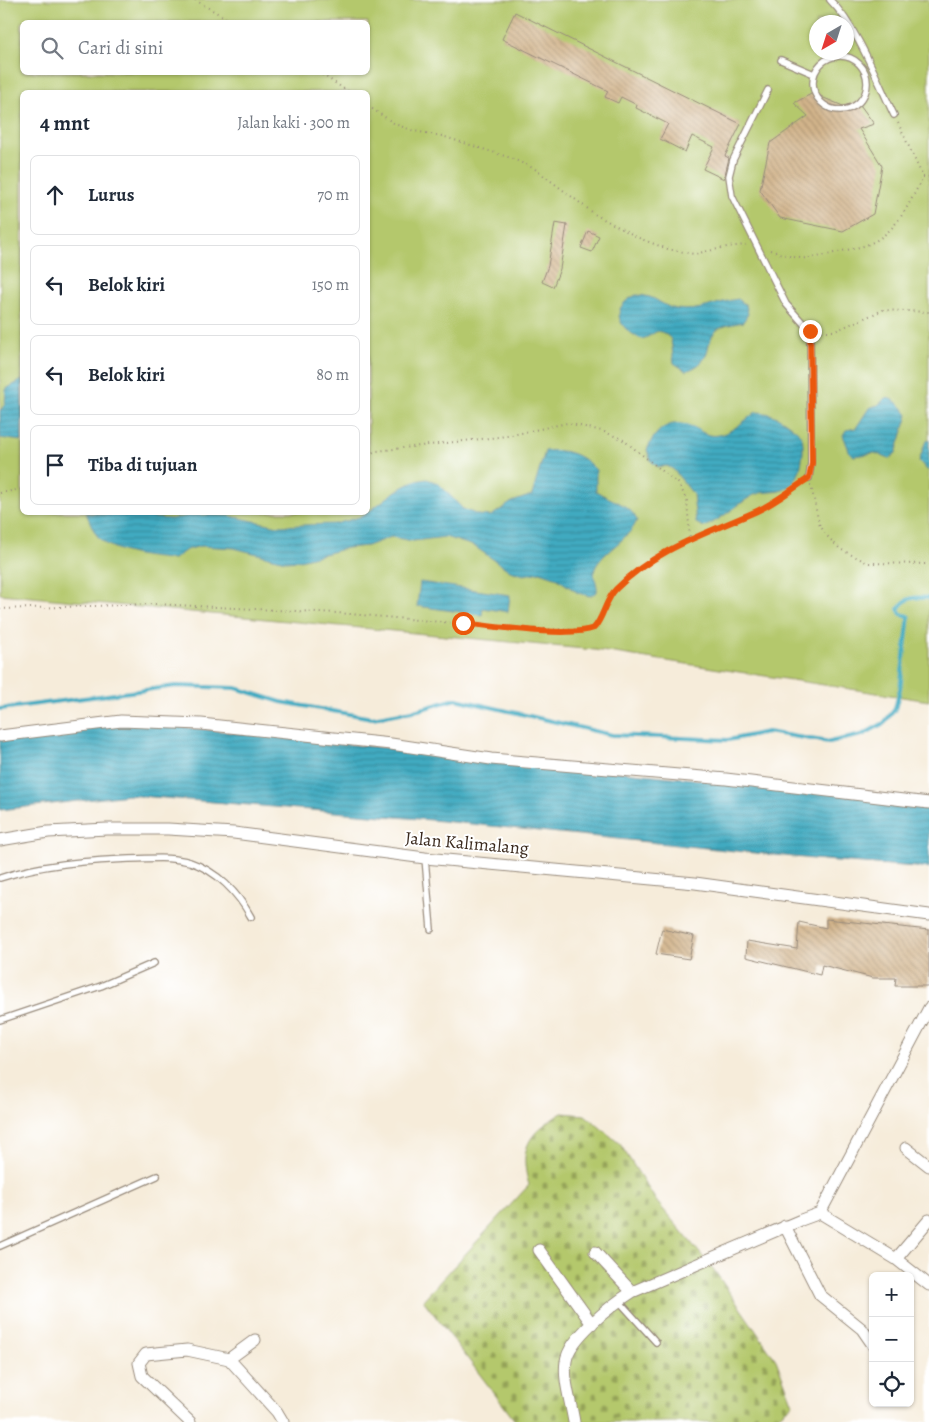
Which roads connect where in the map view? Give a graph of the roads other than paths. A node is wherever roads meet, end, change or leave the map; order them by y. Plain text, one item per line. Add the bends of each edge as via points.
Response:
1 (830, 0) edge
2 (781, 60) dead end
3 (869, 63) junction
4 (862, 67) junction
5 (814, 74) junction
6 (768, 90) dead end
7 (894, 115) road end
8 (809, 478) road end
9 (0, 736) edge
10 (929, 803) edge
11 (0, 840) edge
12 (425, 858) junction
13 (0, 878) edge
14 (929, 915) edge
15 (251, 917) dead end
16 (431, 930) dead end
17 (154, 963) dead end
18 (929, 1008) edge
19 (0, 1020) edge
20 (906, 1148) dead end
21 (929, 1166) edge
22 (157, 1176) dead end
23 (820, 1213) junction
24 (929, 1220) edge
25 (785, 1226) junction
26 (0, 1246) edge
27 (539, 1250) dead end
28 (595, 1252) dead end
29 (896, 1259) junction
30 (929, 1285) edge
31 (632, 1292) junction
32 (618, 1300) junction
33 (592, 1324) junction
34 (869, 1339) edge
35 (255, 1340) dead end
36 (656, 1342) dead end
37 (229, 1359) junction
38 (190, 1422) edge
39 (283, 1422) edge
40 (574, 1422) edge

1 - 3 lane via 840,10
2 - 5 lane
3 - 4 lane
3 - 7 lane
4 - 5 lane via 851,58 836,56 822,62
4 - 5 lane via 867,80 865,95 857,106 844,111 830,109 818,101 812,88
6 - 8 lane via 733,160 729,176 732,196 786,304 810,331 812,463
9 - 10 street via 121,721 201,724 391,744 491,759 726,779
11 - 12 street, Jalan Kalimalang via 58,832 168,829
12 - 14 street, Jalan Kalimalang via 695,883
12 - 16 lane
13 - 15 lane via 25,870 71,863 171,858 192,863 227,884
17 - 19 lane via 101,986
18 - 23 street
20 - 21 street
22 - 26 lane
23 - 25 street
23 - 29 street
24 - 29 street
25 - 31 street
25 - 34 street via 820,1295 862,1329
27 - 33 street
28 - 31 street
29 - 30 street
31 - 32 street
32 - 33 street
32 - 36 lane
33 - 40 street via 570,1348 566,1359
35 - 37 street
37 - 38 street via 187,1350 146,1354 138,1363 142,1376
37 - 39 street

